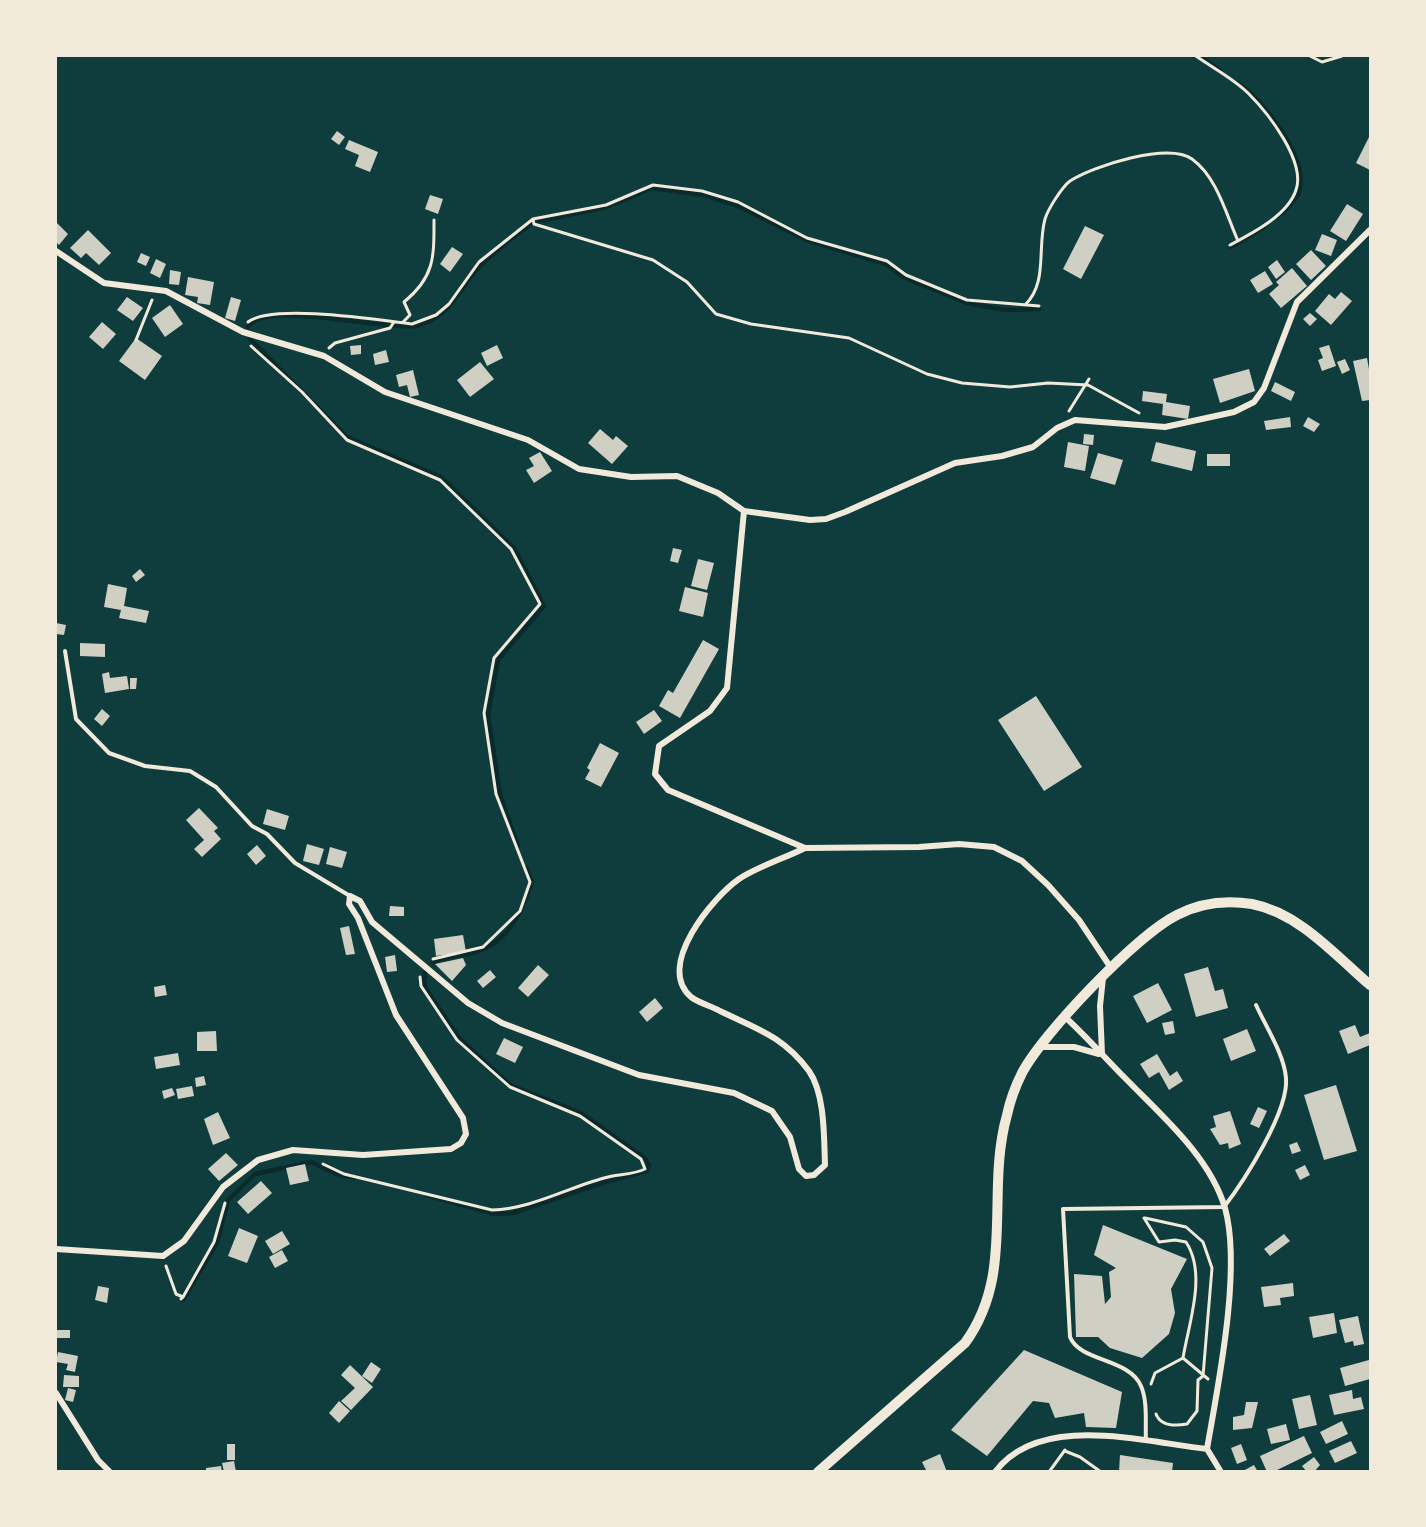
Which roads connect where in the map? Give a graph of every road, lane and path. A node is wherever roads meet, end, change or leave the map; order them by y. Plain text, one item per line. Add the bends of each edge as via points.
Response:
1 (1196, 56) edge
2 (1310, 56) edge
3 (1342, 56) edge
4 (532, 219) junction
5 (434, 220) dead end
6 (1371, 230) edge
7 (1238, 241) junction
8 (1230, 245) dead end
9 (56, 251) edge
10 (156, 290) junction
11 (1025, 305) junction
12 (1039, 306) dead end
13 (402, 323) junction
14 (394, 324) junction
15 (243, 332) junction
16 (136, 340) dead end
17 (324, 357) junction
18 (1089, 379) dead end
19 (1088, 386) junction
20 (1144, 416) dead end
21 (1075, 420) junction
22 (744, 511) junction
23 (65, 651) dead end
24 (805, 849) junction
25 (350, 896) junction
26 (423, 963) junction
27 (1112, 969) junction
28 (1103, 978) junction
29 (1371, 984) edge
30 (1256, 1005) dead end
31 (1065, 1017) junction
32 (1040, 1047) junction
33 (1102, 1055) junction
34 (337, 1171) dead end
35 (226, 1199) dead end
36 (1224, 1207) junction
37 (56, 1249) edge
38 (163, 1256) junction
39 (1183, 1358) junction
40 (1203, 1376) junction
41 (1217, 1385) junction
42 (1151, 1388) dead end
43 (56, 1393) edge
44 (1153, 1407) dead end
45 (1064, 1436) junction
46 (1146, 1441) junction
47 (1207, 1449) junction
48 (1065, 1450) junction
49 (110, 1472) edge
50 (818, 1472) edge
51 (995, 1472) edge
52 (1049, 1472) edge
53 (1101, 1472) edge
54 (1221, 1472) edge

1 - 7 path via 1255,101 1290,149 1299,178 1283,211
2 - 3 path via 1322,62
4 - 11 path via 606,205 653,185 702,191 738,202 807,238 887,261 906,275 967,300
4 - 13 path via 479,262 436,315
4 - 19 path via 534,224 654,260 687,282 716,314 751,324 849,338 927,374 962,383
5 - 13 path via 430,270 416,292 404,302 410,315
6 - 21 street via 1297,302 1264,388 1254,402 1233,412 1165,427
7 - 8 path
7 - 11 path via 1212,180 1191,157 1160,153 1108,162 1068,182 1045,218 1036,294
9 - 10 street via 104,283
10 - 15 street via 179,297
10 - 16 path
11 - 12 path
13 - 14 path
14 - 15 path via 310,312 258,317 249,320
14 - 17 path via 335,343
15 - 17 street
15 - 26 path via 248,343 347,440 440,480 511,549 540,604 494,658 484,713 496,794 530,882 520,911 483,947
17 - 22 street via 385,392 528,440 579,469 631,477 677,477 718,493
18 - 19 path
19 - 20 path
19 - 21 path via 1067,414
21 - 22 street via 1057,428 1033,447 955,463 826,519
22 - 24 street via 727,688 710,711 659,746 655,774 668,790
23 - 25 lane via 76,719 109,753 145,766 190,771 216,787 252,826 267,834 295,863
24 - 26 street via 741,878 718,896 696,926 681,957 681,979 690,996 783,1042 810,1073 819,1098 825,1154 825,1165 814,1175 807,1176 799,1169 790,1137 772,1111 734,1093 639,1075 502,1023 468,1003
24 - 27 street via 959,843 994,847 1022,861 1048,885 1079,920
25 - 26 street via 360,901 372,922
25 - 38 street via 349,904 396,1015 463,1118 466,1134 452,1149 363,1155 293,1150 258,1160 224,1187 184,1241
26 - 34 path via 421,986 458,1040 510,1087 580,1116 641,1159 645,1169 607,1177 512,1209 492,1210
27 - 28 main road
27 - 29 main road via 1175,916 1208,904 1233,902 1275,911 1292,920
28 - 31 main road
28 - 33 street
30 - 36 lane via 1287,1079 1272,1128 1241,1185
31 - 32 main road
31 - 33 street
32 - 33 street via 1074,1047
32 - 50 main road via 1022,1074 1000,1142 996,1272 981,1319 965,1342
33 - 36 street via 1187,1145 1208,1173
35 - 38 path via 214,1242 182,1298 176,1294
36 - 41 street via 1229,1230 1229,1286
36 - 46 lane via 1063,1209 1070,1337 1077,1347 1124,1368 1141,1384
37 - 38 street
39 - 40 path
39 - 40 path via 1198,1270 1194,1253 1186,1242 1159,1242 1143,1218 1186,1227 1203,1242 1212,1268
39 - 42 path via 1155,1373
40 - 41 path
40 - 44 path via 1198,1380 1197,1411 1187,1424 1166,1424 1158,1419
41 - 47 street
43 - 49 street via 98,1460
45 - 46 street
45 - 48 path
45 - 51 street via 1031,1443 1006,1457
46 - 47 street
47 - 54 street
48 - 52 path
48 - 53 path

